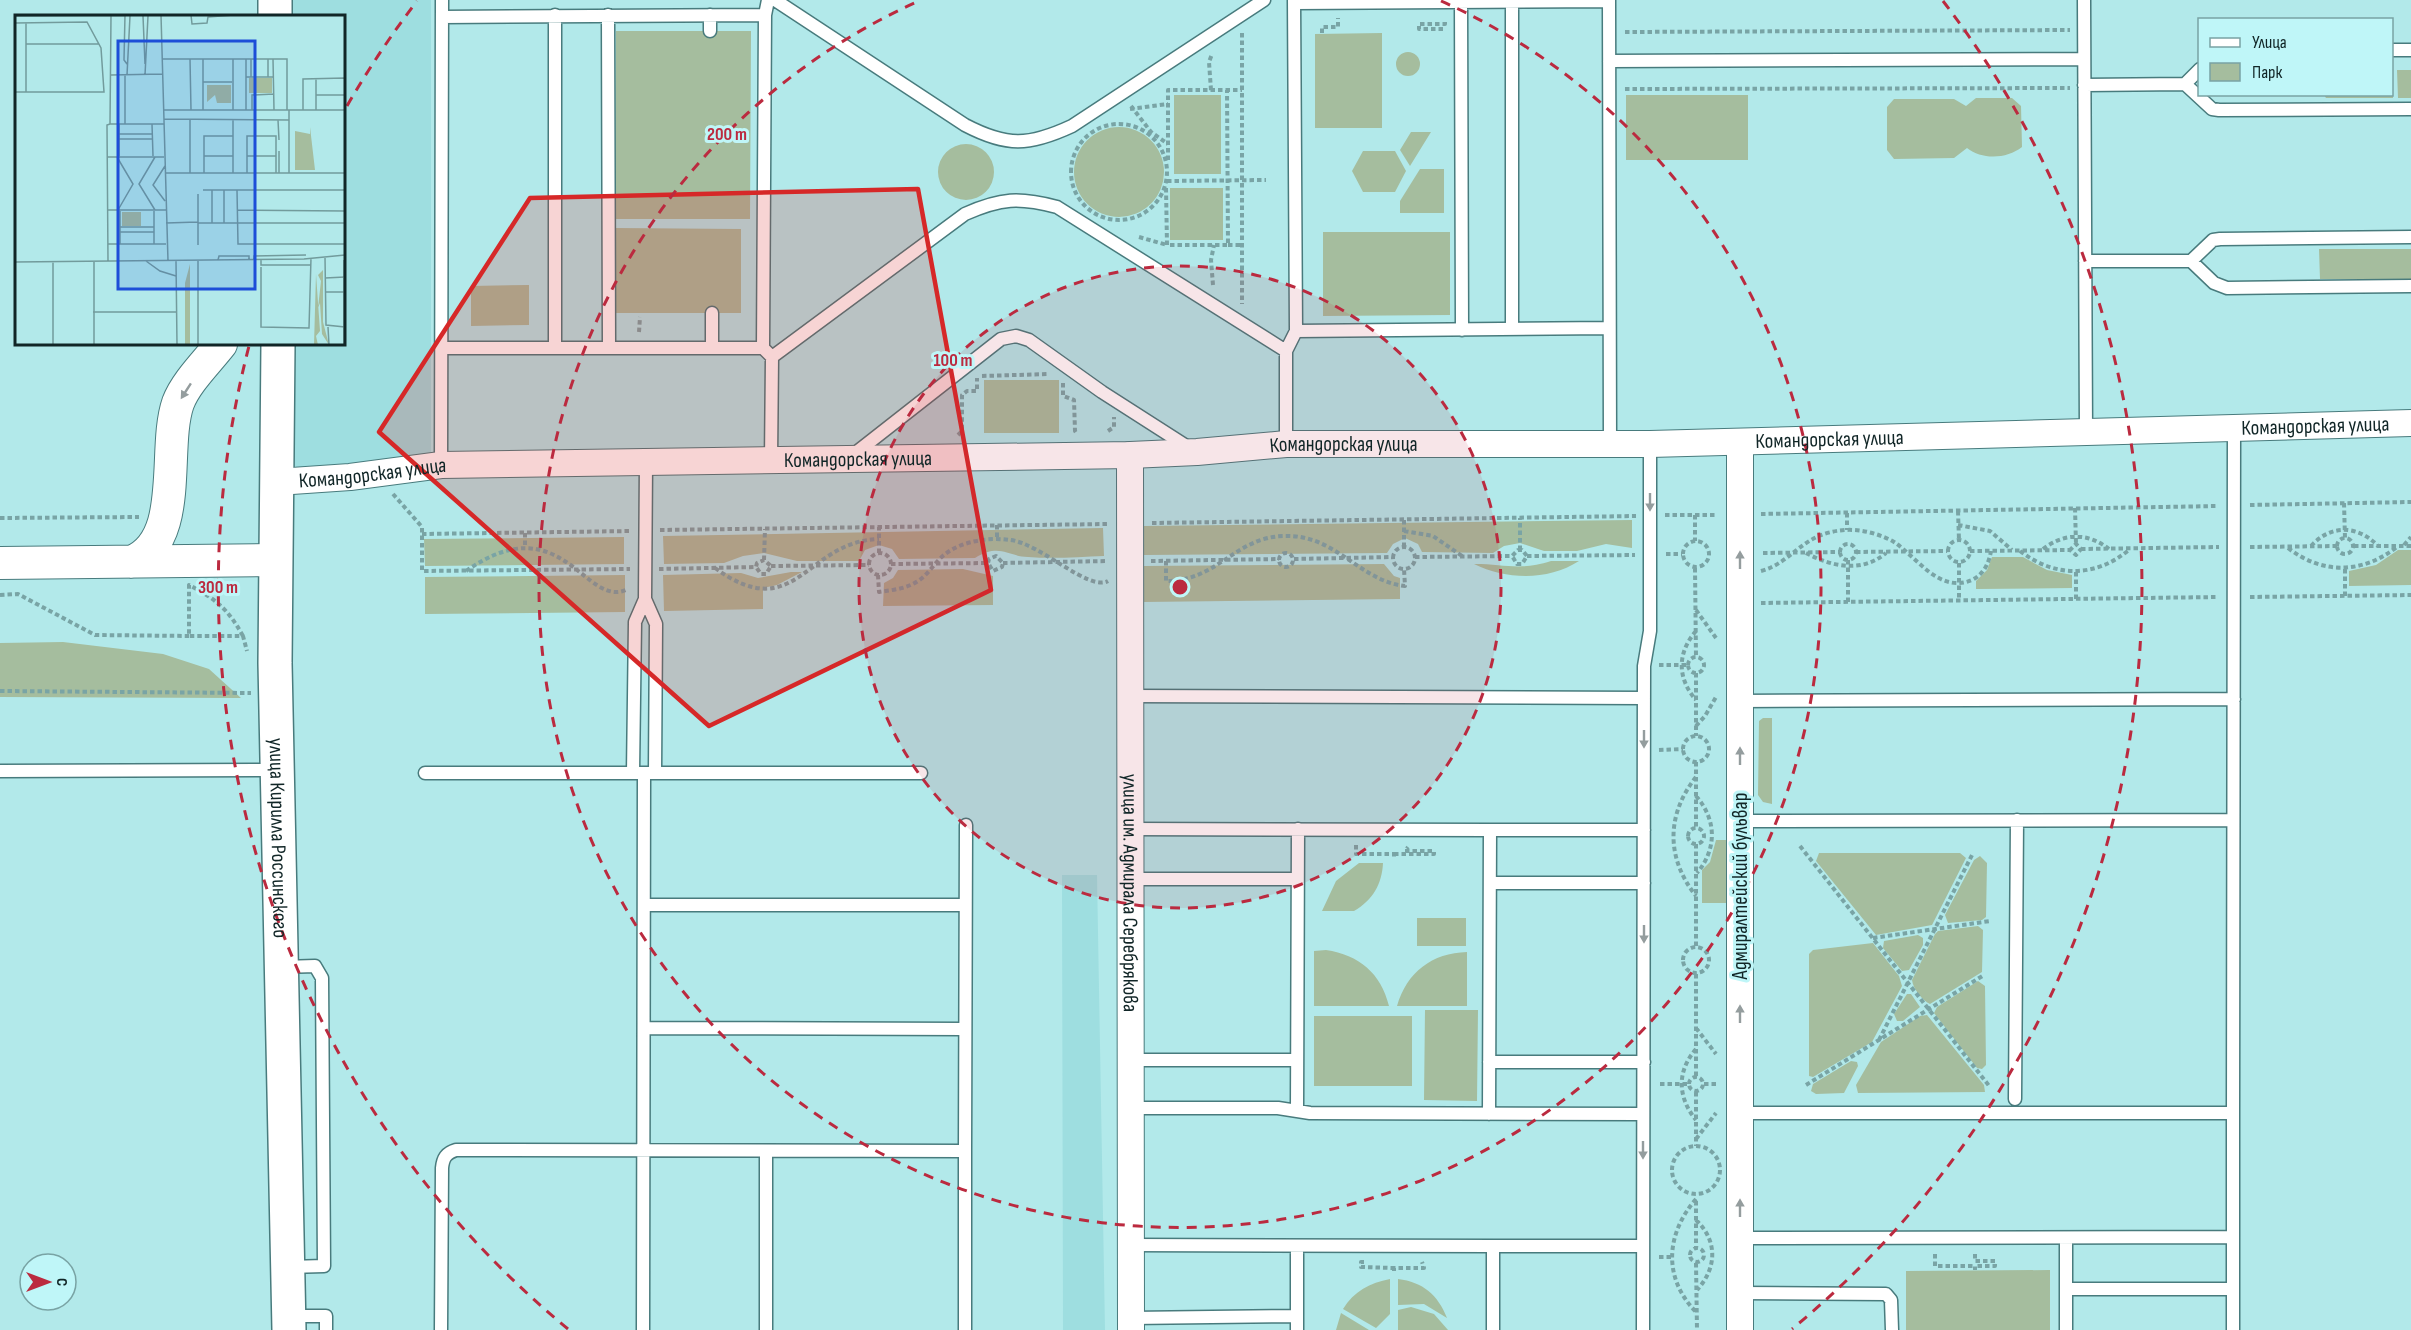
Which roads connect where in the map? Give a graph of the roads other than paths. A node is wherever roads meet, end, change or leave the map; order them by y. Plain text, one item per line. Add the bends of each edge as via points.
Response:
1 (441, 0) edge
2 (768, 0) edge
3 (775, 0) edge
4 (1264, 0) edge
5 (1609, 0) edge
6 (2084, 0) edge
7 (1295, 1) edge
8 (1512, 1) edge
9 (1461, 2) junction
10 (555, 15) junction
11 (608, 15) junction
12 (710, 15) junction
13 (765, 15) junction
14 (441, 17) junction
15 (710, 31) dead end
16 (2393, 50) edge
17 (2411, 50) edge
18 (2084, 59) junction
19 (1609, 61) junction
20 (2198, 70) edge
21 (2185, 84) junction
22 (2084, 86) junction
23 (2411, 109) edge
24 (2411, 237) edge
25 (2085, 261) junction
26 (2191, 261) junction
27 (2411, 286) edge
28 (712, 314) dead end
29 (1609, 328) junction
30 (1512, 329) junction
31 (1462, 330) junction
32 (1296, 331) junction
33 (220, 345) edge
34 (278, 345) edge
35 (441, 348) junction
36 (555, 348) junction
37 (609, 348) junction
38 (712, 348) junction
39 (763, 348) junction
40 (1286, 351) junction
41 (772, 357) junction
42 (2411, 423) edge
43 (2234, 428) junction
44 (2086, 432) junction
45 (1740, 442) junction
46 (1286, 444) junction
47 (1610, 444) junction
48 (1650, 444) junction
49 (1197, 453) junction
50 (1130, 454) junction
51 (850, 457) junction
52 (771, 460) junction
53 (646, 463) junction
54 (441, 465) junction
55 (277, 482) junction
56 (276, 560) junction
57 (130, 562) junction
58 (0, 564) edge
59 (645, 599) junction
60 (1130, 696) junction
61 (1729, 697) junction
62 (1644, 698) junction
63 (2234, 699) junction
64 (278, 770) junction
65 (0, 771) edge
66 (425, 773) dead end
67 (644, 773) junction
68 (921, 773) dead end
69 (2017, 820) junction
70 (2233, 820) junction
71 (1740, 821) junction
72 (966, 825) dead end
73 (1130, 829) junction
74 (1298, 829) junction
75 (1490, 830) junction
76 (1644, 830) junction
77 (1130, 879) junction
78 (1298, 879) junction
79 (1490, 883) junction
80 (1644, 883) junction
81 (644, 905) junction
82 (966, 905) junction
83 (644, 1028) junction
84 (965, 1029) junction
85 (1130, 1060) junction
86 (1297, 1060) junction
87 (1490, 1062) junction
88 (1644, 1062) junction
89 (2014, 1099) dead end
90 (1130, 1108) junction
91 (1297, 1111) junction
92 (1729, 1111) junction
93 (2233, 1113) junction
94 (1490, 1114) junction
95 (1643, 1114) junction
96 (644, 1151) junction
97 (766, 1151) junction
98 (965, 1151) junction
99 (2066, 1238) junction
100 (2233, 1238) junction
101 (1740, 1239) junction
102 (1131, 1245) junction
103 (1298, 1246) junction
104 (1493, 1246) junction
105 (1643, 1246) junction
106 (2066, 1289) junction
107 (2233, 1289) junction
108 (1740, 1293) junction
109 (1298, 1316) junction
110 (289, 1323) edge
111 (1131, 1324) edge
112 (326, 1330) edge
113 (441, 1330) edge
114 (643, 1330) edge
115 (766, 1330) edge
116 (965, 1330) edge
117 (1298, 1330) edge
118 (1493, 1330) edge
119 (1643, 1330) edge
120 (1740, 1330) edge
121 (1892, 1330) edge
122 (2066, 1330) edge
123 (2233, 1330) edge

1 - 14 lane
2 - 13 lane
3 - 4 lane via 965,125 990,138 1019,142 1049,137 1072,126
5 - 8 lane
5 - 19 lane
6 - 18 lane
7 - 9 lane
7 - 32 lane
8 - 9 lane
8 - 30 lane
9 - 31 lane
10 - 11 lane
10 - 14 lane
10 - 36 lane
11 - 12 lane
11 - 37 lane
12 - 13 lane
12 - 15 lane
13 - 39 lane
14 - 35 lane
16 - 17 lane
18 - 19 lane
18 - 22 lane
19 - 29 lane
20 - 21 lane
21 - 22 lane
21 - 23 lane via 2211,109 2219,110
22 - 25 lane
24 - 26 lane via 2220,239 2212,240
25 - 26 lane
25 - 44 lane
26 - 27 lane via 2214,283 2227,288
28 - 38 lane
29 - 30 lane
29 - 47 lane
30 - 31 lane
31 - 32 lane
32 - 40 lane
33 -> 57 street via 179,402 172,429 165,518 157,541 142,558
34 - 55 main road, улица Кирилла Россинского
35 - 36 lane
35 - 54 lane
36 - 37 lane
37 - 38 lane
38 - 39 lane
39 - 41 lane
40 - 41 lane via 1057,207 1026,199 994,201 965,214
40 - 46 lane
41 - 52 lane
42 - 43 street, Командорская улица
43 - 44 street, Командорская улица
43 - 63 lane
44 - 45 street, Командорская улица
45 - 48 street, Командорская улица
61 -> 45 street, Адмиралтейский бульвар via 1746,563 1740,515
46 - 47 street, Командорская улица
46 - 49 street, Командорская улица
47 - 48 street, Командорская улица
48 -> 62 lane via 1650,631
49 - 50 street, Командорская улица
49 - 51 lane via 1029,340 1016,336 1001,339
50 - 51 street, Командорская улица
50 - 60 street, улица им. Адмирала Серебрякова
51 - 52 street, Командорская улица
52 - 53 street, Командорская улица
53 - 54 street, Командорская улица
53 - 59 lane
54 - 55 street, Командорская улица
55 - 56 main road, улица Кирилла Россинского
56 - 57 street
56 - 64 main road, улица Кирилла Россинского
57 - 58 street
59 - 67 lane via 656,624
59 - 67 lane via 634,622
60 - 62 lane
60 - 73 street, улица им. Адмирала Серебрякова
61 - 63 lane
71 -> 61 street, Адмиралтейский бульвар
62 -> 76 lane
63 - 70 lane
64 - 65 lane
64 - 110 main road, улица Кирилла Россинского
66 - 67 lane
67 - 68 lane
67 - 81 lane
69 - 70 lane
69 - 71 lane
69 - 89 lane
70 - 93 lane
92 -> 71 street, Адмиралтейский бульвар
72 - 82 lane
73 - 74 lane
73 - 77 street, улица им. Адмирала Серебрякова
74 - 75 lane
74 - 78 lane
75 - 76 lane
75 - 79 lane
76 - 80 lane
77 - 78 lane
77 - 85 street, улица им. Адмирала Серебрякова
78 - 86 lane
79 - 80 lane
79 - 87 lane
80 -> 88 lane
81 - 82 lane
81 - 83 lane
82 - 84 lane
83 - 84 lane
83 - 96 lane
84 - 98 lane
85 - 86 lane
85 - 90 street, улица им. Адмирала Серебрякова
86 - 91 lane
87 - 88 lane
87 - 94 lane
88 - 95 lane
90 - 91 lane
90 - 102 street, улица им. Адмирала Серебрякова
91 - 94 lane
92 - 93 lane
101 -> 92 street, Адмиралтейский бульвар
93 - 100 lane
94 - 95 lane
95 -> 105 lane
96 - 97 lane
96 - 113 lane via 449,1152 441,1168
96 - 114 lane
97 - 98 lane
97 - 115 lane
98 - 116 lane
99 - 100 lane
99 - 101 lane
99 - 106 lane
100 - 107 lane
101 - 108 street, Адмиралтейский бульвар
102 - 103 lane
102 - 111 street, улица им. Адмирала Серебрякова
103 - 104 lane
103 - 109 lane
104 - 105 lane
104 - 118 lane
105 - 119 lane
106 - 107 lane
106 - 122 lane
107 - 123 lane
108 - 120 street, Адмиралтейский бульвар
108 - 121 lane via 1886,1294 1891,1300
109 - 111 lane
109 - 117 lane
110 - 112 lane via 326,1316

